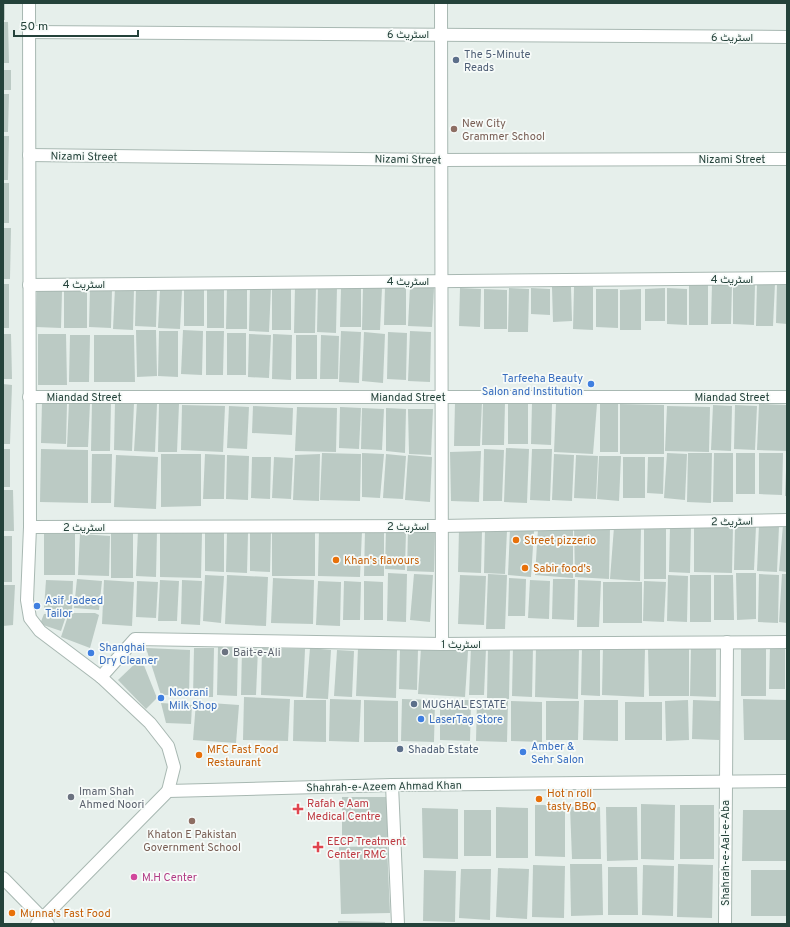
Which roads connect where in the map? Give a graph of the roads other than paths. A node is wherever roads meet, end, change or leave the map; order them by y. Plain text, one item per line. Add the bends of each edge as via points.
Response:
1 (29, 3) edge
2 (441, 3) edge
3 (29, 32) junction
4 (440, 35) junction
5 (787, 37) edge
6 (29, 155) junction
7 (787, 159) edge
8 (441, 160) junction
9 (787, 278) edge
10 (441, 281) junction
11 (29, 285) junction
12 (29, 397) junction
13 (441, 397) junction
14 (787, 397) edge
15 (787, 520) edge
16 (441, 526) junction
17 (30, 527) junction
18 (727, 642) junction
19 (787, 642) edge
20 (442, 644) junction
21 (101, 677) junction
22 (787, 781) edge
23 (726, 782) junction
24 (392, 785) junction
25 (168, 791) junction
26 (3, 878) edge
27 (43, 922) edge
28 (398, 924) edge
29 (725, 924) edge

1 - 3 street
2 - 4 street
3 - 4 street, اسٹریٹ 6
3 - 6 street
4 - 5 street, اسٹریٹ 6
4 - 8 street
6 - 8 street, Nizami Street
6 - 11 street
7 - 8 street, Nizami Street
8 - 10 street
9 - 10 street, اسٹریٹ 4
10 - 11 street, اسٹریٹ 4
10 - 13 street
11 - 12 street
12 - 13 street, Miandad Street
12 - 17 street
13 - 14 street, Miandad Street
13 - 16 street
15 - 16 street, اسٹریٹ 2
16 - 17 street, اسٹریٹ 2
16 - 20 street
17 - 21 street via 27,600 30,618 40,631
18 - 19 street, اسٹریٹ 1
18 - 20 street, اسٹریٹ 1
18 - 23 street, Shahrah-e-Aal-e-Aba
20 - 21 street, اسٹریٹ 1 via 135,639
21 - 25 street via 150,723 168,746 174,767
22 - 23 street, Shahrah-e-Azeem Ahmad Khan
23 - 24 street, Shahrah-e-Azeem Ahmad Khan
23 - 29 street, Shahrah-e-Aal-e-Aba
24 - 25 street, Shahrah-e-Azeem Ahmad Khan
24 - 28 street
25 - 27 street
26 - 27 street

